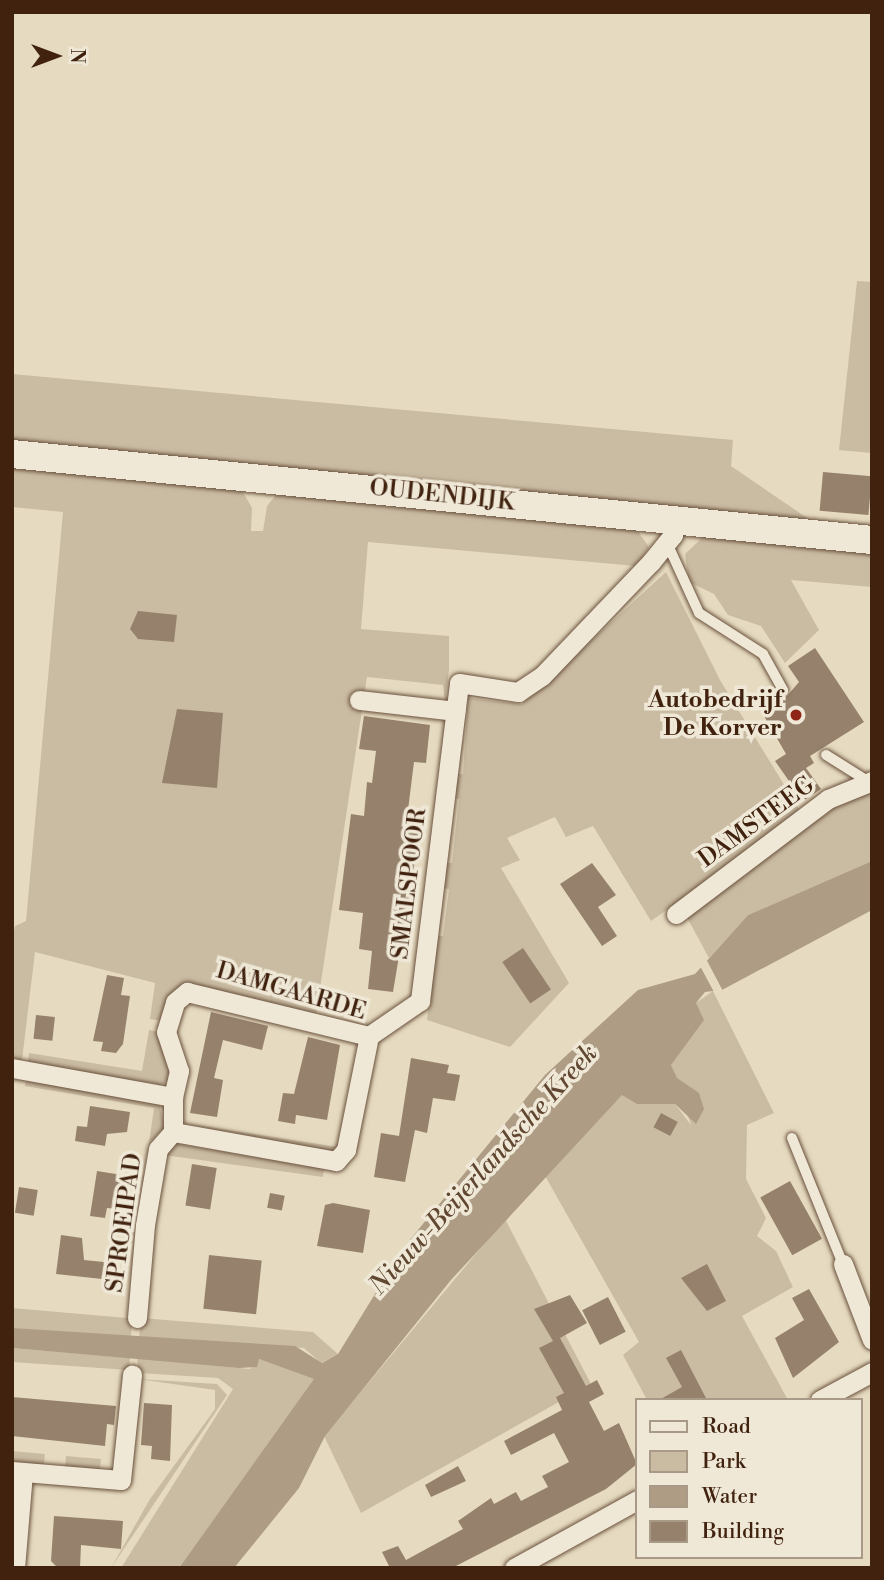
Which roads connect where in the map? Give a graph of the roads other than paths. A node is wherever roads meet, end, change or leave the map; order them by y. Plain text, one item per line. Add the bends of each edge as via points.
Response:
1 (12, 454) edge
2 (671, 532) junction
3 (872, 540) edge
4 (783, 690) dead end
5 (359, 700) dead end
6 (456, 711) junction
7 (826, 755) dead end
8 (870, 782) edge
9 (676, 914) dead end
10 (369, 1036) junction
11 (12, 1068) edge
12 (173, 1097) junction
13 (173, 1132) junction
14 (792, 1138) dead end
15 (843, 1264) joint
16 (137, 1318) dead end
17 (872, 1340) edge
18 (872, 1372) edge
19 (132, 1375) dead end
20 (824, 1398) edge
21 (17, 1472) edge
22 (636, 1501) edge
23 (15, 1568) edge
24 (514, 1568) edge

1 - 2 street, OUDENDIJK
2 - 3 street, OUDENDIJK
2 - 4 lane via 699,613 763,654
2 - 6 street, SMALSPOOR via 542,676 518,692 459,683
5 - 6 street
6 - 10 street, SMALSPOOR via 420,1001
7 - 8 lane
8 - 9 street, DAMSTEEG via 828,799
10 - 12 street, DAMGAARDE via 187,992 175,1002 166,1032 179,1071
10 - 13 street, DAMGAARDE via 346,1150 336,1161
11 - 12 street
12 - 13 street, SPROEIPAD
13 - 16 street, SPROEIPAD via 158,1149
14 - 15 lane
15 - 17 street
18 - 20 street
19 - 21 street via 121,1480
21 - 23 street
22 - 24 street

